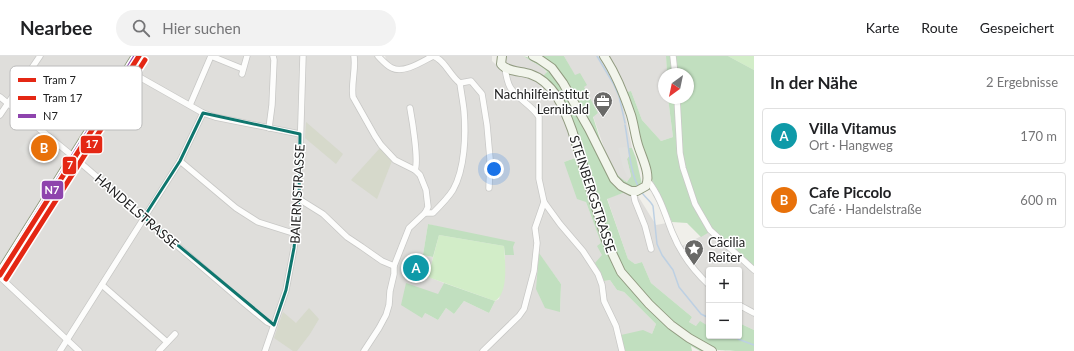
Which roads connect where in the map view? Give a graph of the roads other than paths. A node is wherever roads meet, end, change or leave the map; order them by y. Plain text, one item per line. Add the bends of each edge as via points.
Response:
1 (40, 56) edge
2 (136, 56) edge
3 (211, 56) edge
4 (246, 56) edge
5 (273, 56) edge
6 (303, 56) edge
7 (354, 56) edge
8 (378, 56) edge
9 (433, 56) edge
10 (502, 56) edge
11 (533, 56) edge
12 (604, 56) edge
13 (673, 56) edge
14 (33, 66) edge
15 (130, 66) edge
16 (505, 68) junction
17 (674, 68) edge
18 (142, 78) edge
19 (460, 83) junction
20 (0, 97) edge
21 (10, 101) edge
22 (8, 104) junction
23 (677, 104) edge
24 (190, 105) junction
25 (410, 108) dead end
26 (203, 113) junction
27 (0, 115) edge
28 (269, 128) junction
29 (40, 130) edge
30 (90, 130) edge
31 (300, 134) junction
32 (73, 157) junction
33 (180, 161) junction
34 (415, 170) junction
35 (647, 184) junction
36 (489, 188) dead end
37 (635, 191) junction
38 (299, 199) junction
39 (544, 202) junction
40 (426, 213) junction
41 (144, 217) junction
42 (296, 234) junction
43 (651, 249) dead end
44 (394, 266) junction
45 (754, 270) edge
46 (0, 273) edge
47 (0, 277) edge
48 (706, 282) edge
49 (102, 285) junction
50 (742, 307) edge
51 (754, 313) edge
52 (274, 325) junction
53 (175, 334) dead end
54 (67, 340) junction
55 (167, 342) junction
56 (60, 351) edge
57 (79, 351) edge
58 (159, 351) edge
59 (265, 351) edge
60 (364, 351) edge
61 (483, 351) edge
62 (622, 351) edge
63 (712, 351) edge

1 - 14 street
2 - 15 main road
3 - 4 street via 242,72
3 - 24 street
5 - 28 street
6 - 31 street, BAIERNSTRASSE
7 - 34 street via 352,90 356,102 375,136 389,154
8 - 9 street via 396,70 411,68
9 - 19 street via 439,58
10 - 16 main road via 501,64
11 - 37 main road, STEINBERGSTRASSE via 552,68 563,84 614,179 624,188
12 - 35 main road via 631,115 648,175
13 - 17 street
16 - 39 street via 511,88 539,117 540,179
16 - 63 main road, STEINBERGSTRASSE via 539,78 560,101 572,130 606,240 621,272 648,304 671,325
18 - 24 street
19 - 36 street via 471,81 482,94 490,159
19 - 40 street via 464,110 462,168 454,190 442,205 433,213
20 - 22 street, HANDELSTRASSE
21 - 22 street
22 - 27 street
23 - 45 street via 680,153 695,204 710,230
24 - 26 street
25 - 34 street via 417,162
26 - 28 street
26 - 33 street
28 - 31 street
29 - 32 street, HANDELSTRASSE
30 - 32 main road
31 - 38 street, BAIERNSTRASSE
32 - 41 street, HANDELSTRASSE
32 - 46 main road
33 - 41 street
33 - 42 street via 236,208 258,222
34 - 40 street via 424,182 428,207
35 - 37 main road
35 - 48 street via 662,205 682,252
37 - 43 street via 635,201
38 - 42 street, BAIERNSTRASSE
38 - 44 street via 323,214 347,237 382,261
39 - 61 street via 535,228 537,243 534,271 524,309
39 - 62 street via 598,274 604,301 616,326
40 - 44 street via 409,228
41 - 49 street
41 - 52 street, HANDELSTRASSE via 244,303
42 - 52 street, BAIERNSTRASSE via 286,290
44 - 60 street via 386,315
47 - 54 street
49 - 54 street
49 - 55 street
50 - 51 street
52 - 59 street, BAIERNSTRASSE
53 - 55 street
54 - 56 street
54 - 57 street
55 - 58 street

